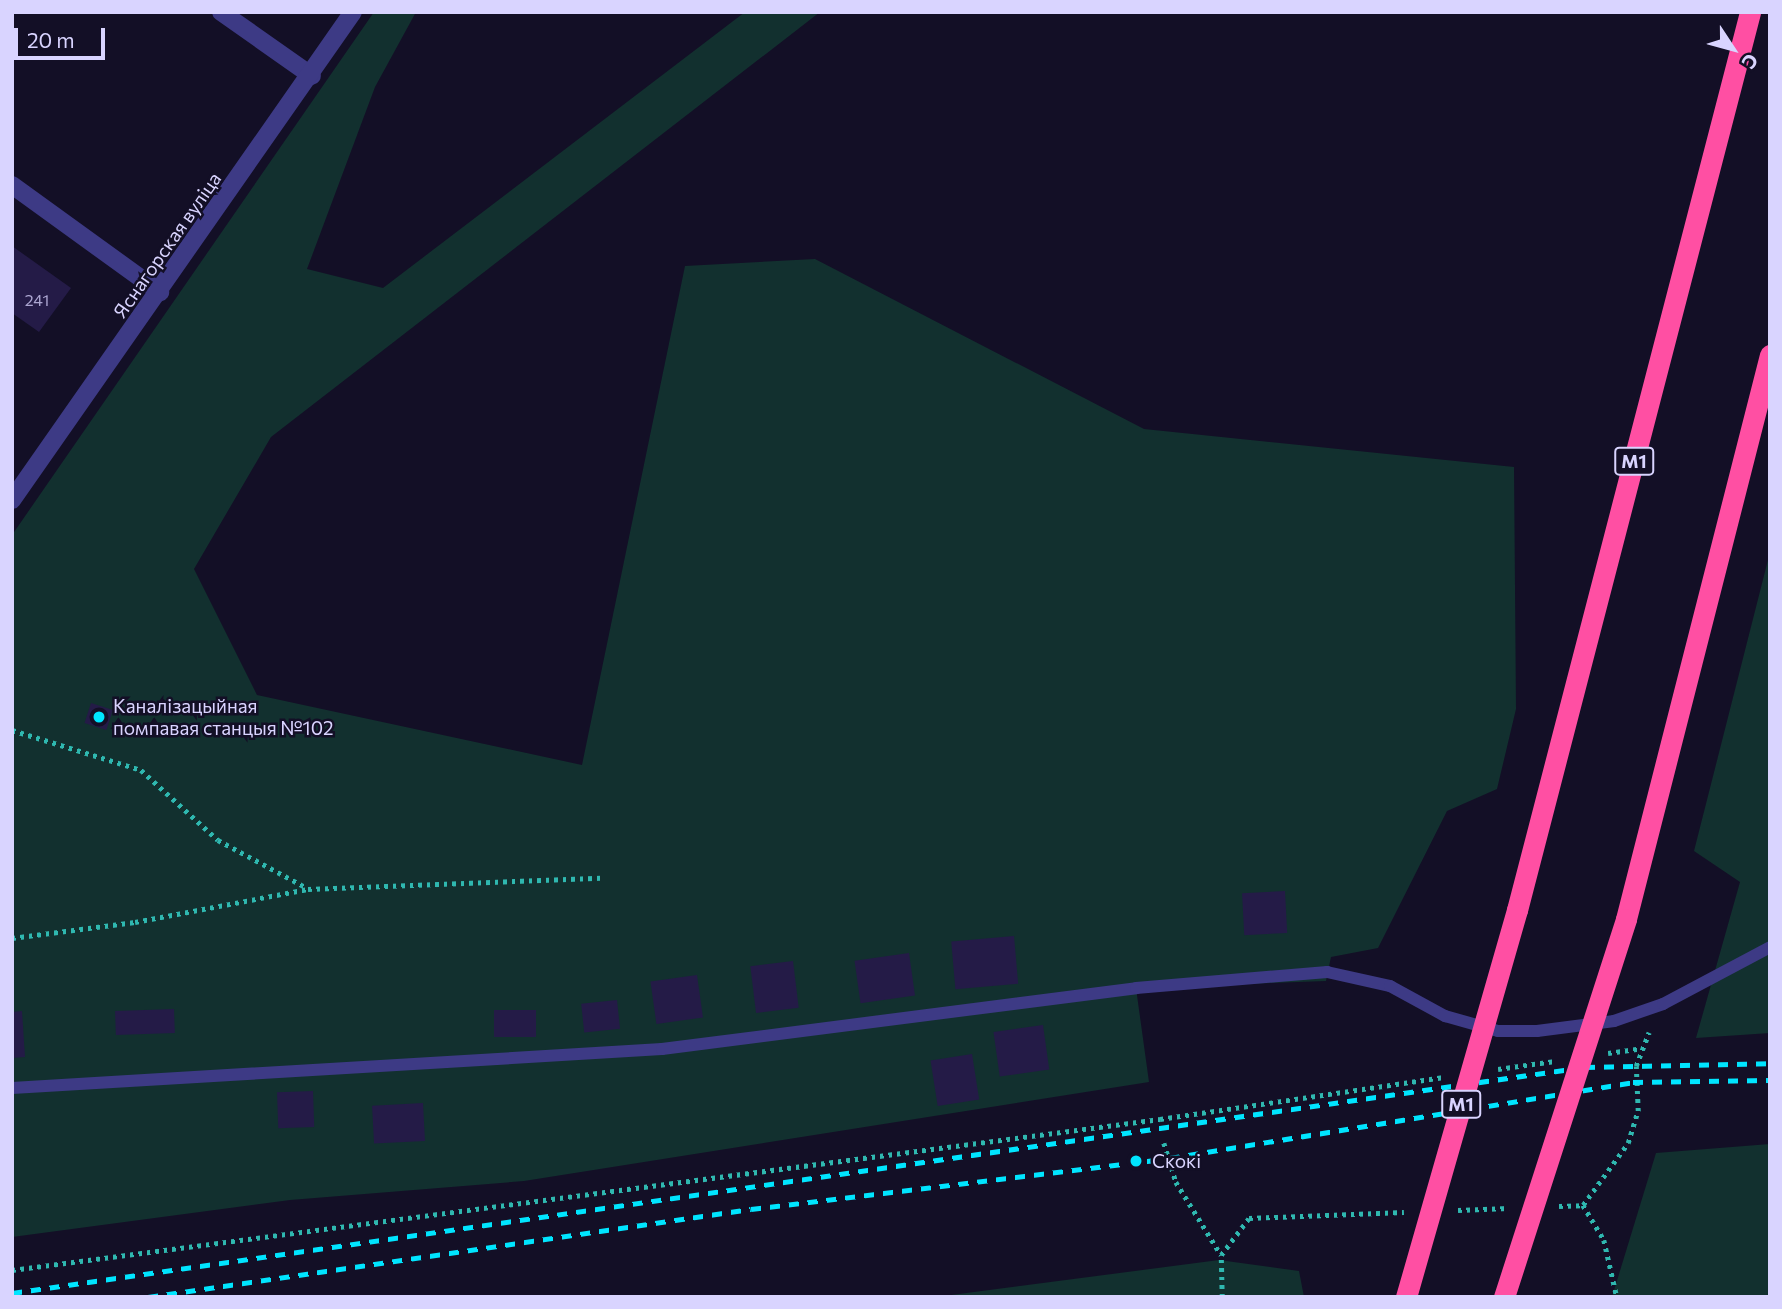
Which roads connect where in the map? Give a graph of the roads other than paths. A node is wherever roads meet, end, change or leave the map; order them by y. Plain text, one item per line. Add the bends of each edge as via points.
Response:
1 (221, 12) edge
2 (353, 12) edge
3 (1750, 12) edge
4 (312, 76) junction
5 (12, 185) edge
6 (160, 292) junction
7 (1770, 355) edge
8 (12, 500) edge
9 (1770, 947) edge
10 (12, 1088) edge
11 (1406, 1297) edge
12 (1504, 1297) edge

1 - 4 street
2 - 4 street, Яснагорская вуліца
3 - 11 highway, М1, bridge via 1517,910
4 - 6 street, Яснагорская вуліца
5 - 6 street
6 - 8 street, Яснагорская вуліца
7 - 12 highway, bridge via 1626,919
9 - 10 lane via 1663,1004 1614,1021 1537,1031 1498,1031 1446,1016 1390,986 1327,972 1136,988 662,1049

